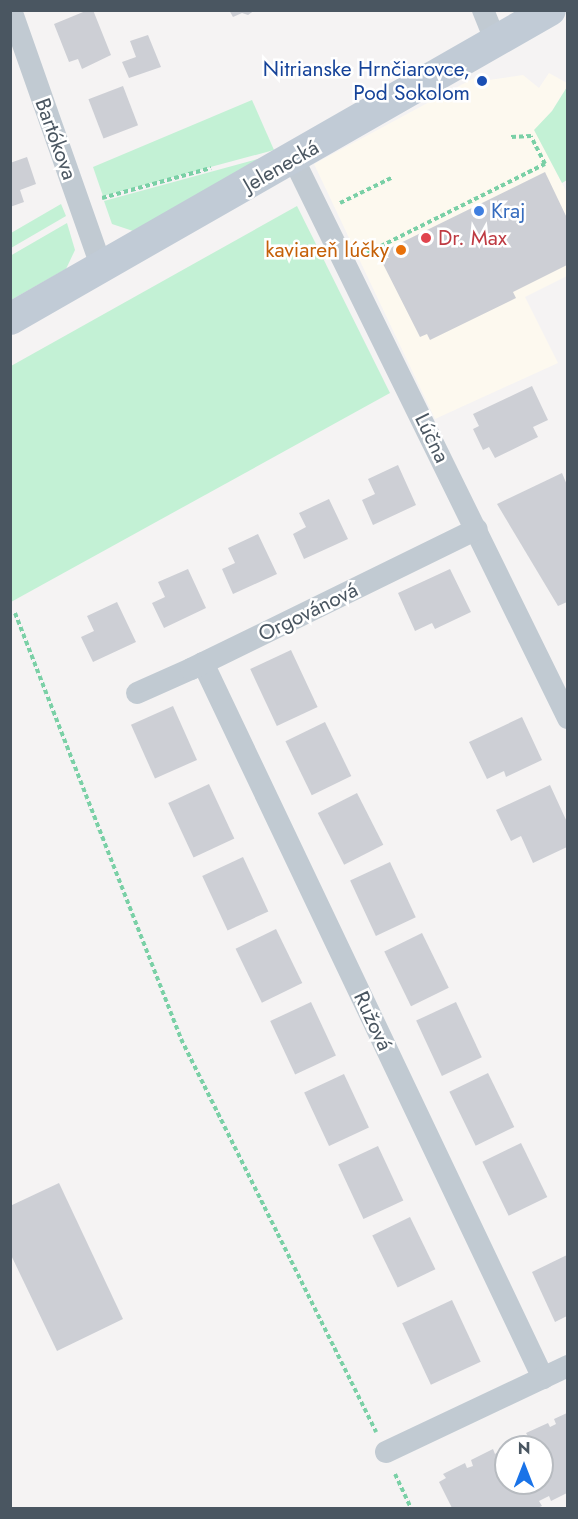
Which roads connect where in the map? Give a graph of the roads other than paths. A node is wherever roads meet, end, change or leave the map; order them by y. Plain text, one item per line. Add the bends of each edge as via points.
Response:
1 (11, 10) edge
2 (483, 10) edge
3 (550, 10) edge
4 (495, 40) junction
5 (293, 158) junction
6 (102, 268) junction
7 (10, 319) edge
8 (477, 529) junction
9 (203, 663) junction
10 (137, 693) dead end
11 (567, 718) edge
12 (567, 1366) edge
13 (543, 1378) junction
14 (386, 1452) road end

1 - 6 street, Bartókova
2 - 4 street
3 - 4 street, Jelenecká
4 - 5 street, Jelenecká
5 - 6 street, Jelenecká
5 - 8 street, Lúčna
6 - 7 street, Jelenecká
8 - 9 street, Orgovánová
8 - 11 street, Lúčna
9 - 10 street, Orgovánová
9 - 13 street, Ružová
12 - 13 street
13 - 14 street

